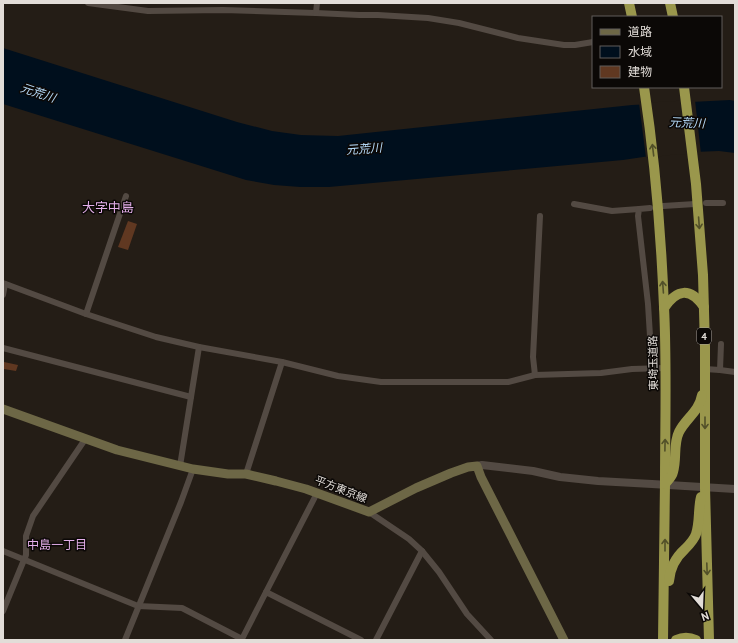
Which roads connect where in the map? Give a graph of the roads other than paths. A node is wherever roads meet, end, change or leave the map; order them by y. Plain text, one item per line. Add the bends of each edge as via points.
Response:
1 (88, 3) edge
2 (317, 3) edge
3 (629, 3) edge
4 (670, 3) edge
5 (316, 13) junction
6 (632, 16) edge
7 (673, 16) edge
8 (592, 42) edge
9 (644, 88) edge
10 (684, 88) edge
11 (126, 196) dead end
12 (706, 203) dead end
13 (723, 203) dead end
14 (574, 204) dead end
15 (695, 204) dead end
16 (663, 206) dead end
17 (650, 208) dead end
18 (639, 209) junction
19 (540, 216) dead end
20 (4, 284) edge
21 (3, 295) edge
22 (704, 307) junction
23 (664, 308) junction
24 (86, 314) junction
25 (721, 344) dead end
26 (199, 347) junction
27 (3, 348) edge
28 (282, 362) junction
29 (652, 368) junction
30 (665, 368) junction
31 (705, 369) junction
32 (720, 370) junction
33 (735, 372) edge
34 (536, 375) junction
35 (705, 382) junction
36 (191, 397) junction
37 (3, 409) edge
38 (86, 438) junction
39 (180, 466) junction
40 (478, 466) junction
41 (193, 469) junction
42 (246, 474) junction
43 (665, 484) junction
44 (706, 488) junction
45 (735, 489) edge
46 (316, 493) junction
47 (369, 512) junction
48 (3, 551) edge
49 (422, 551) junction
50 (24, 559) junction
51 (266, 592) junction
52 (138, 606) junction
53 (3, 611) edge
54 (664, 611) junction
55 (242, 639) edge
56 (125, 640) edge
57 (361, 640) edge
58 (376, 640) edge
59 (491, 640) edge
60 (564, 640) edge
61 (663, 640) edge
62 (676, 640) edge
63 (696, 640) edge
64 (709, 640) edge

1 - 5 street via 148,11
2 - 5 street
3 - 6 highway
4 - 7 highway
5 - 8 street via 428,18 518,38 564,45
23 -> 9 highway, 東埼玉道路 / 4 via 657,189
10 -> 22 highway, 4 via 696,184
11 - 24 street
12 - 13 street
14 - 18 street via 612,211
15 - 16 street
17 - 18 street
18 - 29 street
19 - 34 street via 533,357
20 - 21 street
20 - 24 street
22 - 23 highway via 688,293 675,296
22 - 31 highway, 4
23 - 30 highway, 東埼玉道路 / 4
24 - 26 street via 156,337
25 - 32 street
26 - 28 street
26 - 36 street
27 - 36 street
28 - 34 street via 338,376 381,382 508,382
28 - 42 street
29 - 30 street
29 - 34 street
43 -> 30 highway, 東埼玉道路 / 4
31 - 32 street
31 - 35 highway, 4
32 - 33 street
35 - 43 highway, 4 via 698,407 679,432 674,471
35 -> 44 highway, 4
36 - 39 street
37 - 38 main road, 平方東京線
38 - 39 main road, 平方東京線 via 117,450
38 - 50 street via 32,516 26,536
39 - 41 main road, 平方東京線
40 - 43 street via 511,468 598,481
40 - 47 main road, 平方東京線 via 468,467 426,484
40 - 60 main road via 481,477
41 - 42 main road, 平方東京線
41 - 52 street
42 - 46 main road, 平方東京線
43 - 44 street
54 -> 43 highway, 東埼玉道路 / 4
44 - 45 street
44 - 54 highway, 4 via 699,505 698,527 694,540 672,565
44 -> 64 highway, 4
46 - 47 main road, 平方東京線
46 - 51 street
47 - 49 street
48 - 50 street
49 - 58 street
49 - 59 street via 467,614
50 - 52 street
50 - 53 street
51 - 55 street
51 - 57 street
52 - 55 street via 182,608
52 - 56 street
54 - 61 highway, 東埼玉道路 / 4
62 - 63 highway

